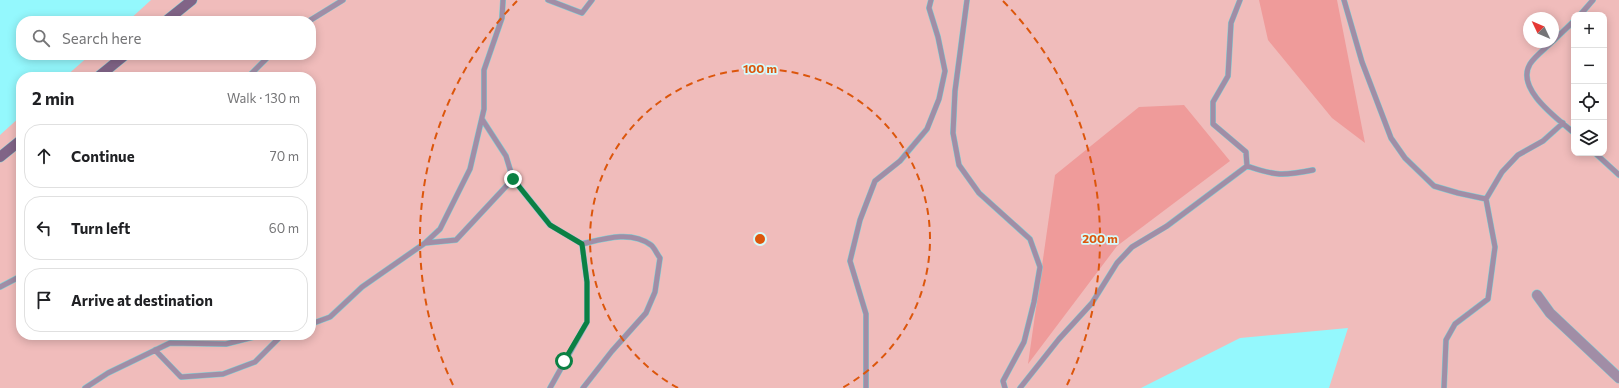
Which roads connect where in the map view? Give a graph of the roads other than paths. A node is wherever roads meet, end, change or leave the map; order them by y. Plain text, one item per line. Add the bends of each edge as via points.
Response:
1 (192, 0) edge
2 (343, 0) edge
3 (502, 0) edge
4 (548, 0) edge
5 (592, 0) edge
6 (931, 0) edge
7 (967, 0) edge
8 (1240, 0) edge
9 (1344, 0) edge
10 (1593, 0) edge
11 (1583, 12) edge
12 (172, 16) edge
13 (316, 17) edge
14 (1571, 24) edge
15 (1559, 35) edge
16 (1546, 48) edge
17 (119, 60) edge
18 (265, 60) edge
19 (104, 72) edge
20 (253, 72) edge
21 (482, 119) junction
22 (1563, 123) junction
23 (1571, 130) edge
24 (16, 144) edge
25 (1598, 156) edge
26 (0, 157) edge
27 (1247, 166) junction
28 (1313, 170) dead end
29 (1619, 175) edge
30 (513, 179) junction
31 (1486, 199) junction
32 (425, 243) junction
33 (582, 244) junction
34 (16, 279) edge
35 (0, 287) edge
36 (1537, 295) dead end
37 (316, 322) edge
38 (242, 340) edge
39 (277, 340) edge
40 (155, 350) junction
41 (1619, 378) edge
42 (85, 388) edge
43 (550, 388) edge
44 (583, 388) edge
45 (866, 388) edge
46 (1005, 388) edge
47 (1020, 388) edge
48 (1444, 388) edge

1 - 12 street
2 - 13 lane
3 - 21 lane via 502,18 484,70
4 - 5 lane via 582,13
6 - 45 lane via 929,8 945,71 939,99 927,129 900,161 875,181 860,220 850,261 866,314
7 - 46 lane via 953,133 959,165 979,192 1030,239 1040,268 1024,342 1003,381
8 - 27 lane via 1231,23 1228,76 1213,102 1213,124 1246,152
9 - 31 lane via 1362,62 1391,138 1405,158 1434,186
10 - 11 lane
14 - 15 lane
16 - 22 lane via 1530,64 1526,76 1533,95
17 - 19 street
18 - 20 lane
21 - 30 lane via 506,156
21 - 32 lane via 470,169 440,229
22 - 23 lane
22 - 31 lane via 1543,141 1518,155 1502,172
24 - 26 street
25 - 29 lane
27 - 28 lane via 1286,176
27 - 47 lane via 1167,226 1132,246 1117,263 1092,303
30 - 32 lane via 456,240
30 - 33 lane via 550,225
31 - 48 lane via 1495,247 1488,299 1455,324 1446,340
32 - 37 lane via 362,287 330,317
33 - 43 lane via 587,282 587,322
33 - 44 lane via 614,236 634,238 651,245 660,258 655,292 646,313
34 - 35 lane
36 - 41 street via 1550,313
38 - 40 lane via 226,344 170,344
39 - 40 lane via 255,362 223,374 181,377
40 - 42 lane via 108,373

